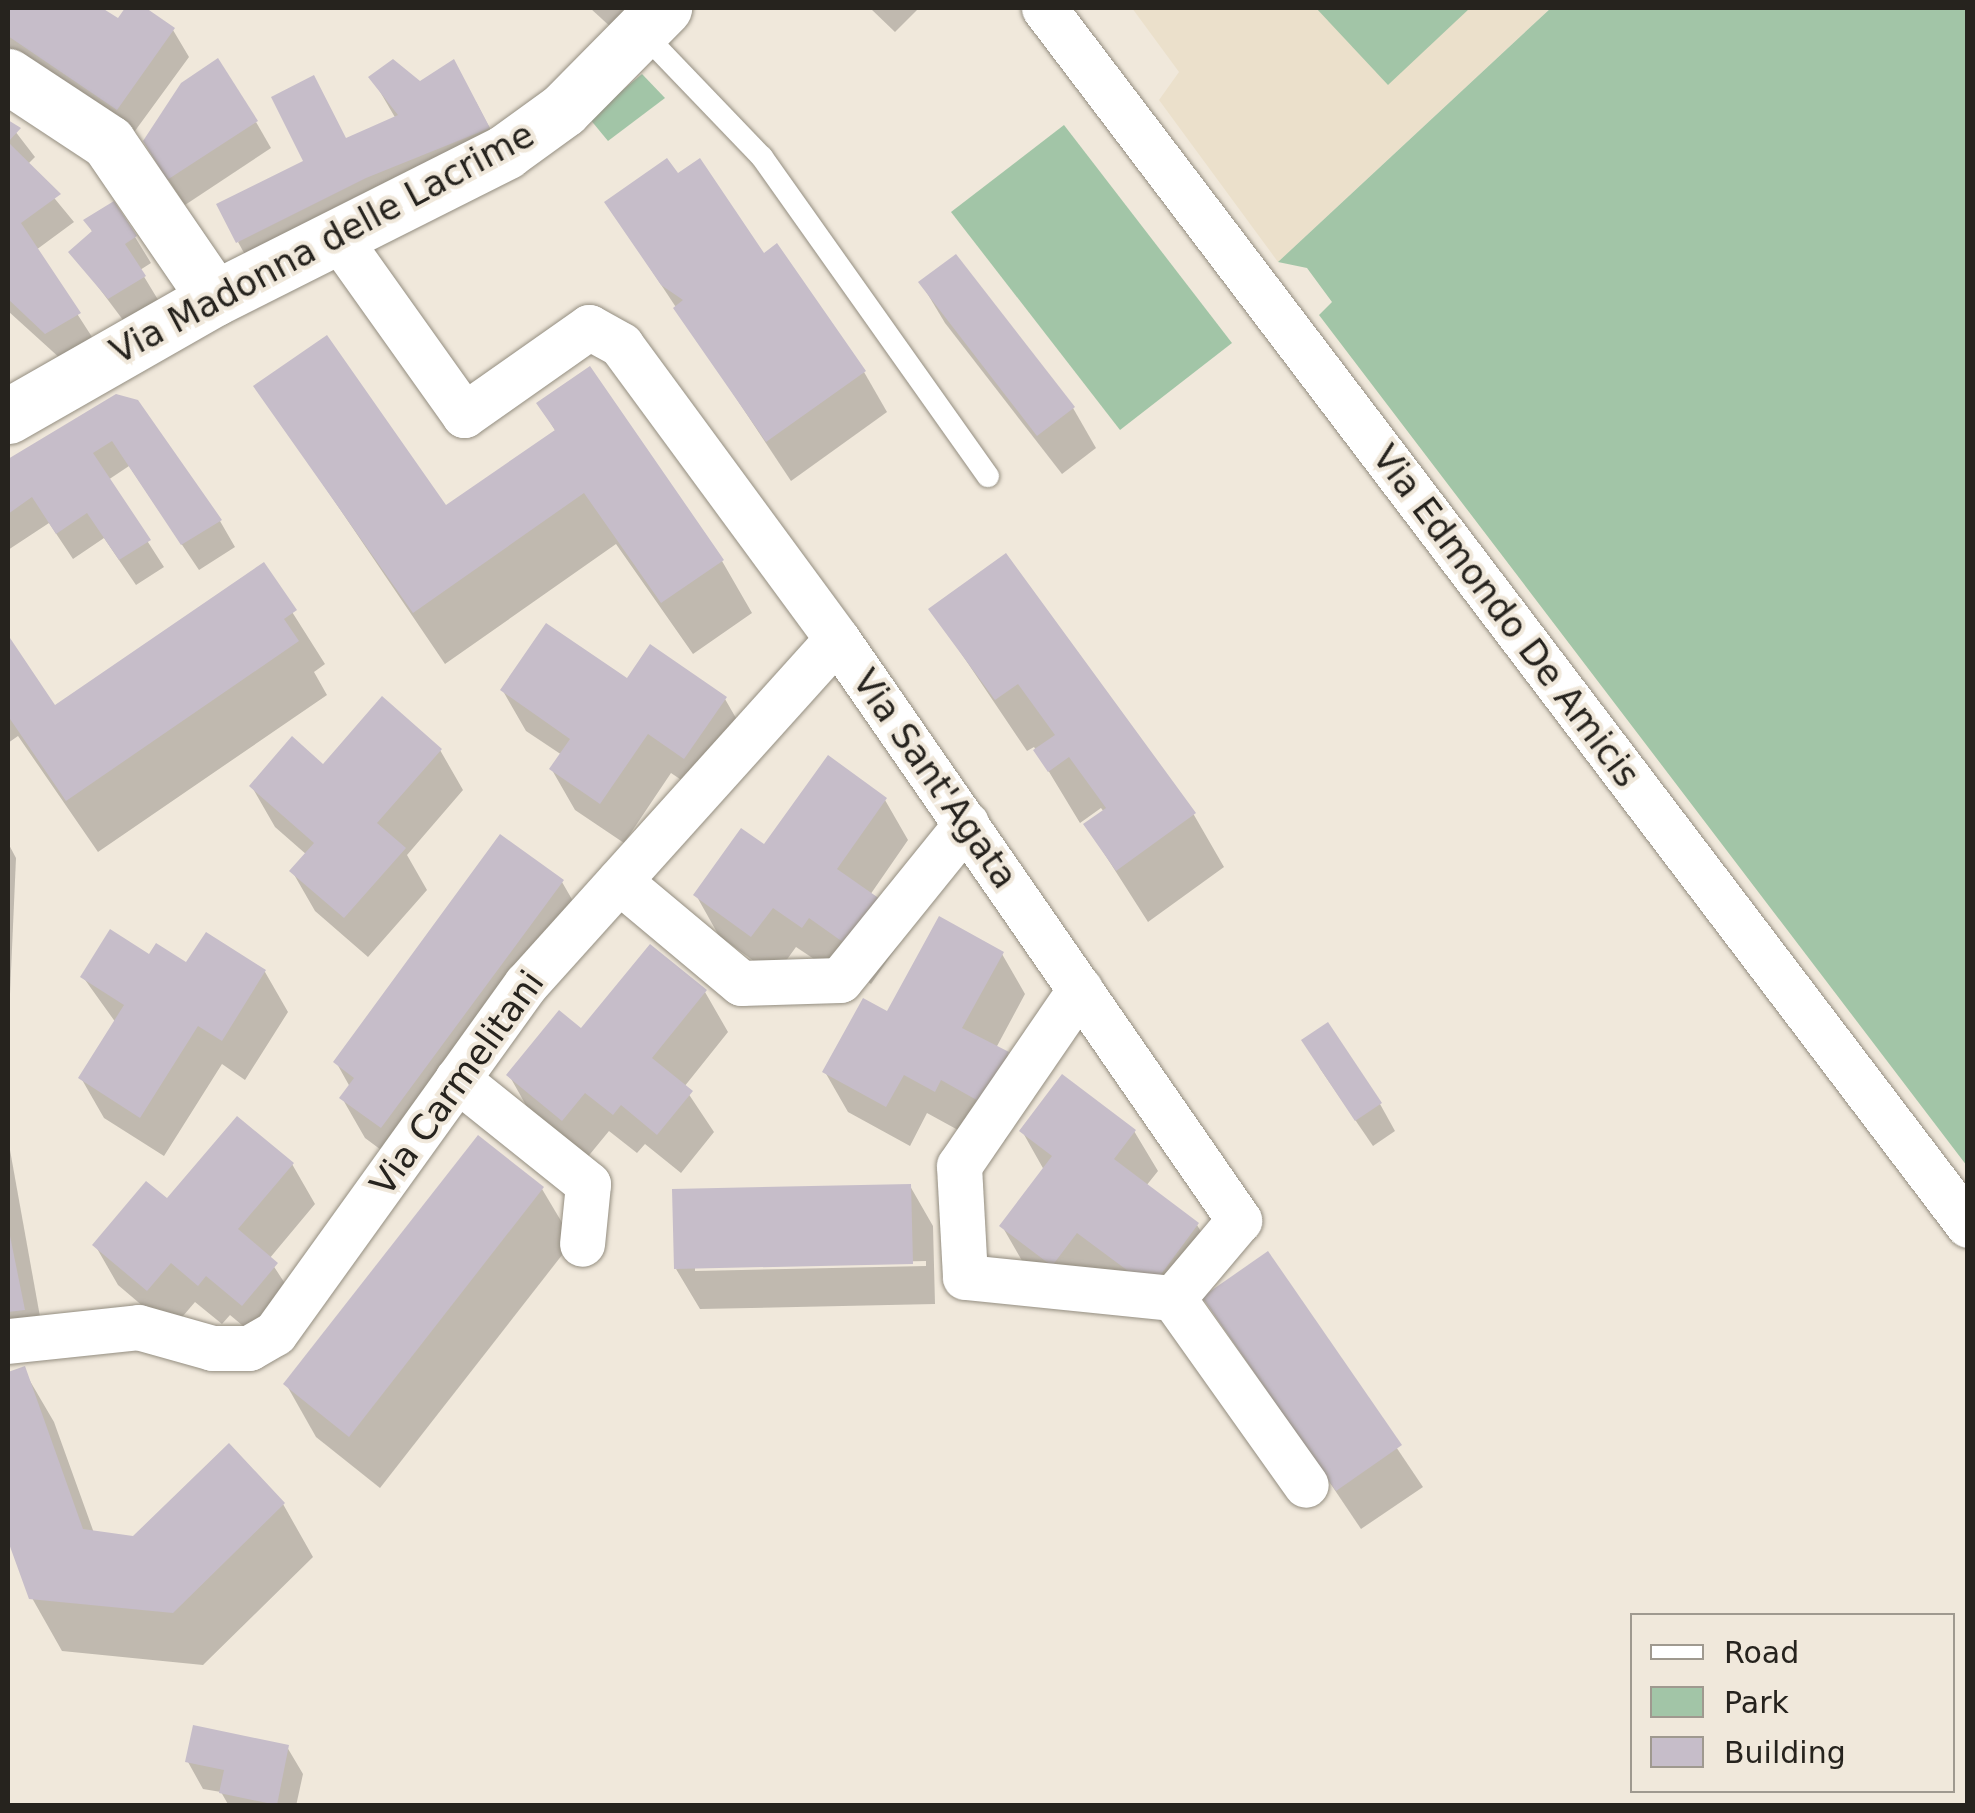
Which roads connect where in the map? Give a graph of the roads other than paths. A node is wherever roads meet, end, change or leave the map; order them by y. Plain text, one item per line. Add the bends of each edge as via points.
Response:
1 (1044, 8) edge
2 (652, 19) edge
3 (8, 76) edge
4 (339, 239) junction
5 (214, 298) junction
6 (8, 416) edge
7 (988, 476) dead end
8 (838, 638) junction
9 (966, 824) junction
10 (618, 881) junction
11 (1080, 989) junction
12 (457, 1080) junction
13 (1968, 1226) edge
14 (582, 1244) dead end
15 (1173, 1298) junction
16 (8, 1342) edge
17 (1306, 1485) dead end

1 - 13 street, Via Edmondo De Amicis
2 - 4 main road, Via Madonna delle Lacrime via 562,110 505,152
2 - 7 lane via 762,157
3 - 5 main road via 108,142
4 - 5 main road, Via Madonna delle Lacrime
4 - 8 street, Via Sant'Agata via 464,415 589,326 621,346
5 - 6 main road, Via Madonna delle Lacrime
8 - 9 street, Via Sant'Agata
8 - 10 street, Via Carmelitani
9 - 10 street via 840,980 741,983
9 - 11 street, Via Sant'Agata
10 - 12 street, Via Carmelitani via 526,984
11 - 15 street, Via Sant'Agata via 1240,1220
11 - 15 street via 958,1166 966,1277
12 - 14 street via 588,1184
12 - 16 street, Via Carmelitani via 275,1334 249,1348 212,1348 138,1327
15 - 17 street

